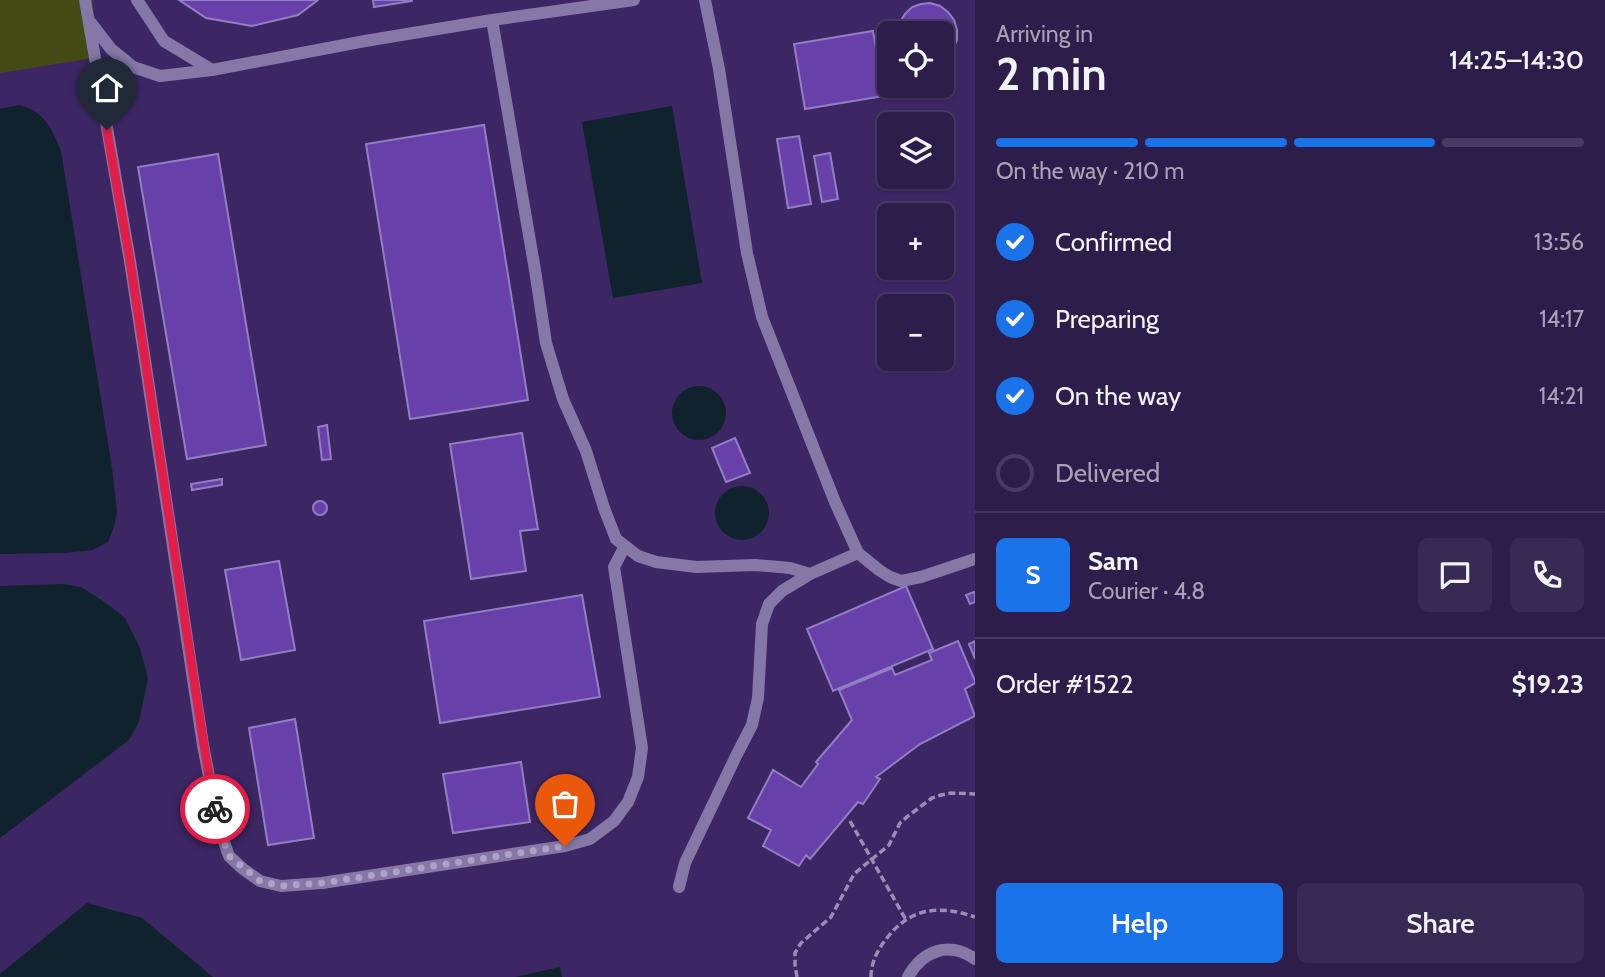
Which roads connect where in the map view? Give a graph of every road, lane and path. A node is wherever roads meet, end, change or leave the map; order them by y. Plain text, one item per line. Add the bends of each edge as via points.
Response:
1 (85, 0) edge
2 (137, 0) edge
3 (634, 0) edge
4 (705, 0) edge
5 (89, 20) junction
6 (492, 20) junction
7 (212, 70) junction
8 (625, 546) junction
9 (858, 552) junction
10 (975, 559) edge
11 (810, 574) junction
12 (975, 794) edge
13 (850, 821) dead end
14 (872, 858) junction
15 (679, 887) dead end
16 (975, 917) edge
17 (906, 920) junction
18 (975, 960) edge
19 (797, 977) edge
20 (871, 977) edge
21 (908, 977) edge

1 - 5 lane
2 - 7 lane via 164,41
3 - 6 lane
4 - 9 lane via 762,317
5 - 7 lane via 111,49 133,66 160,76
5 - 8 lane via 204,746 219,828 229,856 260,881 281,886 322,883 565,846 590,839 614,821 638,777 642,748 614,567
6 - 7 lane
6 - 8 lane via 554,375 604,508 617,539
8 - 11 lane via 656,562 696,567 755,565
9 - 10 lane via 901,581
9 - 11 lane
11 - 15 lane via 769,604 762,624 752,725 685,863
12 - 14 path via 950,793 932,799 900,823 889,845
13 - 14 path
14 - 17 path
14 - 19 path via 854,874 831,917 801,943 795,954
16 - 17 path via 938,910
17 - 20 path via 882,944
18 - 21 lane via 954,950 940,950 926,955

